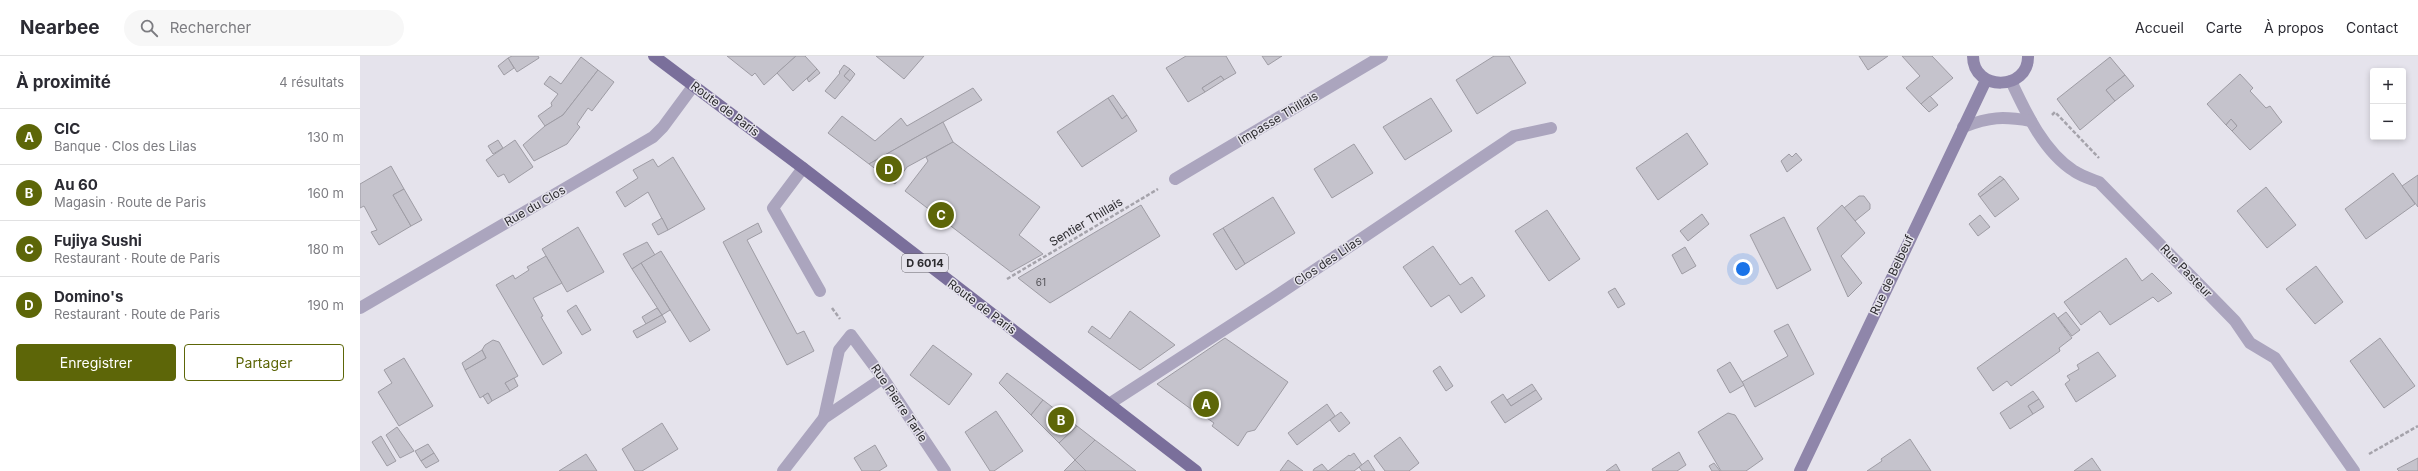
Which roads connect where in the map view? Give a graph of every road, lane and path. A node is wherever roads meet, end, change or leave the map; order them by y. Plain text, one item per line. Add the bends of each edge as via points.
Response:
1 (654, 56) edge
2 (1382, 56) edge
3 (1973, 56) edge
4 (2028, 56) edge
5 (1986, 80) junction
6 (2011, 81) junction
7 (694, 86) junction
8 (2031, 121) junction
9 (1963, 127) junction
10 (1551, 128) dead end
11 (804, 168) junction
12 (1175, 179) joint
13 (1007, 280) dead end
14 (820, 291) joint
15 (360, 308) edge
16 (851, 335) junction
17 (883, 378) junction
18 (1109, 404) junction
19 (824, 418) junction
20 (2418, 426) edge
21 (2364, 458) dead end
22 (783, 471) edge
23 (945, 471) edge
24 (1196, 471) edge
25 (1800, 471) edge
26 (2354, 471) edge

1 - 7 main road, Route de Paris / D 6014
2 - 12 street, Impasse Thillais
3 - 5 street via 1975,67
4 - 6 street via 2025,69 2019,77
5 - 6 street via 2003,84
5 - 9 street, Rue de Belbeuf
6 - 8 street, Rue Pasteur
7 - 11 main road, Route de Paris / D 6014
7 - 15 street, Rue du Clos via 653,137
8 - 9 street via 1987,118
8 - 26 street, Rue Pasteur via 2050,149 2074,171 2099,182 2235,321 2250,343 2275,358
9 - 25 street, Rue de Belbeuf
10 - 18 street, Clos des Lilas via 1514,136 1279,294
11 - 14 street via 773,208
11 - 18 main road, Route de Paris / D 6014
12 - 13 path, Sentier Thillais
14 - 16 path
16 - 17 street, Rue Pierre Tarle
16 - 19 street via 839,350
17 - 19 street
17 - 23 street, Rue Pierre Tarle
18 - 24 main road, Route de Paris / D 6014
19 - 22 street
20 - 21 path

